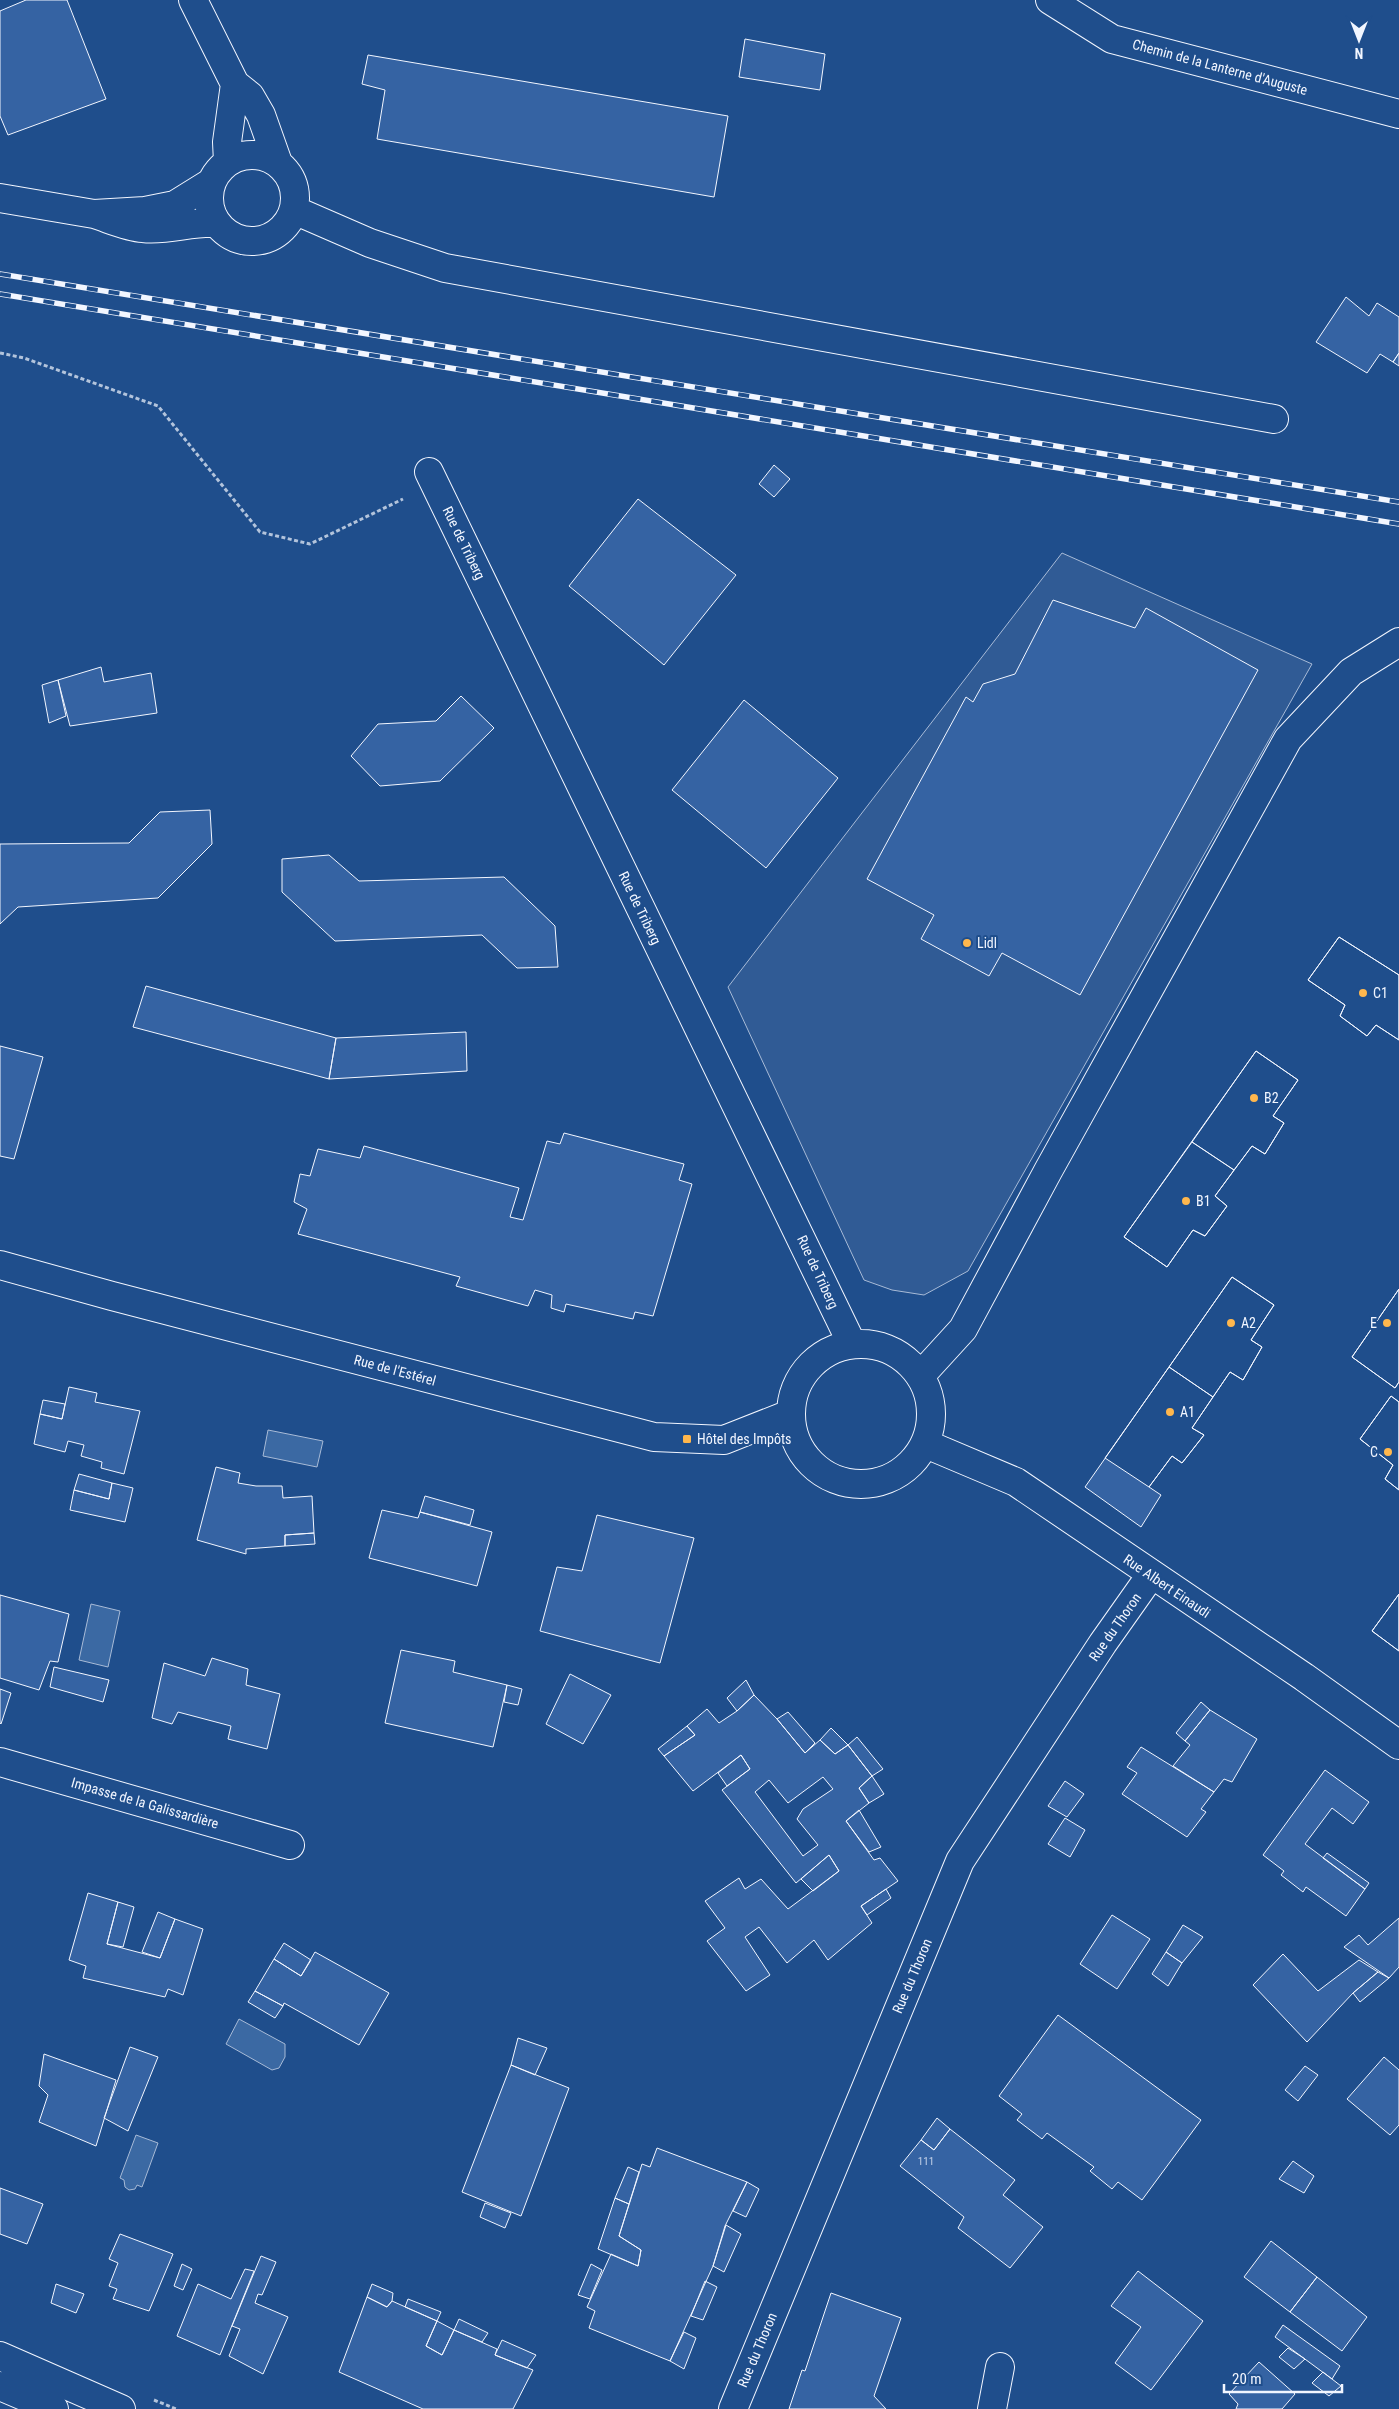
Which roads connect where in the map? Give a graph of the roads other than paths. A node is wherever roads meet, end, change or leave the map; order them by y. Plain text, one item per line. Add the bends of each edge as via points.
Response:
1 (193, 0) edge
2 (1050, 0) edge
3 (235, 84) junction
4 (1399, 114) edge
5 (278, 163) junction
6 (220, 172) junction
7 (0, 198) edge
8 (294, 210) junction
9 (94, 214) junction
10 (217, 222) junction
11 (1274, 419) dead end
12 (432, 478) road end
13 (1399, 642) edge
14 (2, 1273) edge
15 (852, 1344) junction
16 (921, 1375) junction
17 (790, 1414) junction
18 (926, 1444) junction
19 (1151, 1575) junction
20 (1399, 1745) edge
21 (0, 1762) edge
22 (290, 1845) dead end
23 (0, 2356) edge
24 (1000, 2367) dead end
25 (0, 2386) edge
26 (54, 2409) edge
27 (121, 2409) edge
28 (733, 2409) edge
29 (992, 2409) edge

1 - 3 street
2 - 4 street, Chemin de la Lanterne d'Auguste via 1112,39
3 - 5 street via 250,96 261,115
3 - 6 street
5 - 6 street via 266,157 240,156
5 - 8 street via 294,184
6 - 9 street via 175,205 145,211
6 - 10 street via 209,196 210,210
7 - 9 street
8 - 10 street via 288,222 266,239 238,239
8 - 11 street via 370,243 445,268
9 - 10 street via 143,228
12 - 15 street, Rue de Triberg
13 - 16 street via 1351,672 1288,740 963,1329
14 - 17 street, Rue de l'Estérel via 121,1299 654,1437 724,1440
15 - 16 street via 887,1348 904,1357
15 - 17 street via 828,1352 808,1368 795,1388
16 - 18 street via 930,1396 932,1420
17 - 18 street via 795,1439 803,1455 821,1472 840,1482 864,1485 888,1480 909,1467
18 - 19 street, Rue Albert Einaudi via 1016,1482
19 - 20 street, Rue Albert Einaudi
19 - 28 street, Rue du Thoron via 960,1860
21 - 22 street, Impasse de la Galissardière
23 - 27 street
24 - 29 street
25 - 26 street

